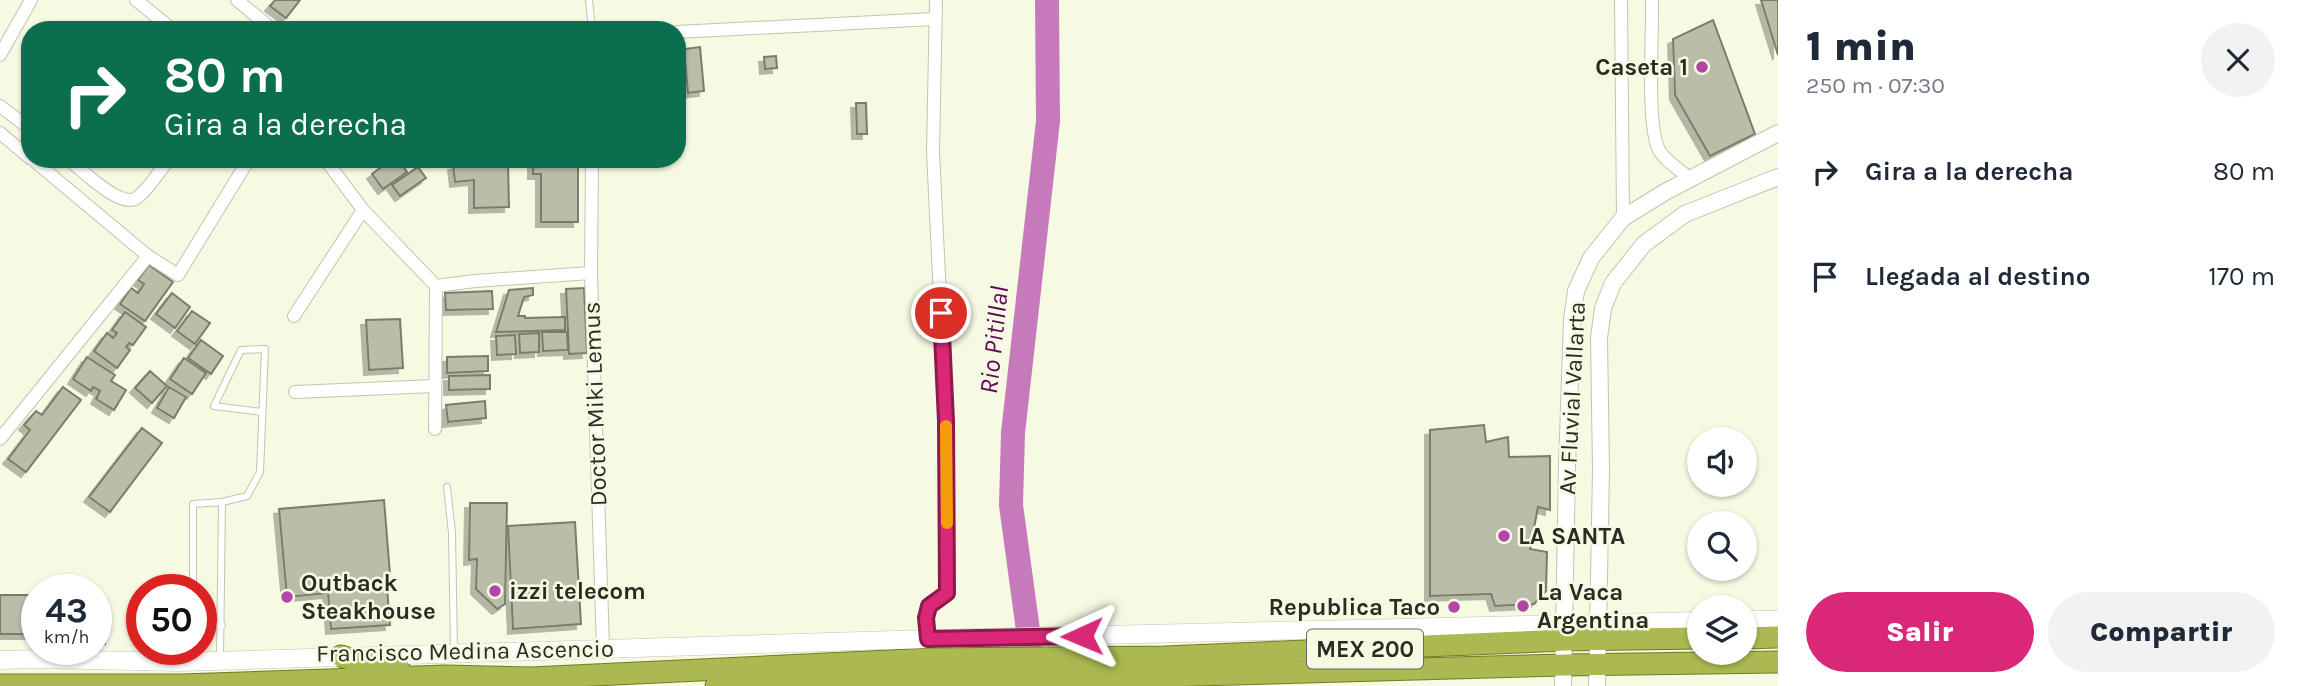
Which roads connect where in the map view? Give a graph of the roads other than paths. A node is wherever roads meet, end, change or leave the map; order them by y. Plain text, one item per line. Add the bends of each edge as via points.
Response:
1 (31, 0) edge
2 (136, 0) edge
3 (237, 0) edge
4 (589, 0) edge
5 (936, 0) edge
6 (1621, 0) edge
7 (1652, 0) edge
8 (934, 19) junction
9 (162, 21) edge
10 (262, 21) edge
11 (591, 21) edge
12 (686, 32) edge
13 (0, 55) edge
14 (0, 106) edge
15 (21, 122) edge
16 (0, 133) edge
17 (1778, 133) edge
18 (21, 150) edge
19 (43, 168) edge
20 (79, 168) edge
21 (162, 168) edge
22 (243, 168) edge
23 (330, 168) edge
24 (592, 168) edge
25 (1778, 177) edge
26 (1691, 179) junction
27 (363, 210) junction
28 (1623, 218) junction
29 (148, 256) junction
30 (591, 273) junction
31 (436, 286) junction
32 (294, 316) dead end
33 (434, 386) junction
34 (295, 392) dead end
35 (262, 412) junction
36 (435, 429) dead end
37 (0, 439) edge
38 (447, 487) dead end
39 (222, 502) junction
40 (192, 574) edge
41 (1757, 620) edge
42 (1778, 620) edge
43 (1687, 622) edge
44 (217, 625) edge
45 (222, 625) junction
46 (1566, 631) junction
47 (1600, 631) junction
48 (1687, 637) edge
49 (1778, 637) edge
50 (1757, 638) edge
51 (603, 648) junction
52 (454, 653) junction
53 (930, 653) junction
54 (341, 656) junction
55 (0, 660) edge
56 (220, 661) junction
57 (1778, 662) edge
58 (1163, 667) junction
59 (1564, 675) edge
60 (1598, 676) edge
61 (446, 677) junction
62 (492, 681) edge
63 (531, 682) edge
64 (0, 685) edge
65 (154, 685) edge
66 (183, 685) edge
67 (716, 686) edge

1 - 13 street
2 - 9 street
3 - 10 street
4 - 11 lane
5 - 8 street
6 - 28 street
7 - 26 street via 1652,127 1660,151
8 - 12 street
8 - 53 street via 933,152 946,421 947,593 929,606
14 - 15 street
16 - 18 street
17 - 26 street, Av Fluvial Vallarta
19 - 29 street
20 - 21 street via 126,202 136,199
22 - 29 street via 178,275
23 - 27 street
24 - 30 street, Doctor Miki Lemus
25 - 47 street, Av Fluvial Vallarta via 1685,214 1644,244 1613,283 1603,308 1599,338
26 - 28 street, Av Fluvial Vallarta
27 - 31 street
27 - 32 street
28 - 46 street, Av Fluvial Vallarta via 1591,258 1576,290 1567,453
29 - 37 street
30 - 31 street
30 - 51 street, Doctor Miki Lemus
31 - 33 street
33 - 34 street
33 - 36 street
35 - 35 lane via 265,349 242,350 214,407
35 - 39 lane via 260,472 247,496
38 - 52 lane
39 - 40 lane via 192,504
39 - 45 lane
41 - 42 main road
43 - 47 main road
44 - 45 lane
45 - 56 lane
46 - 47 highway, MEX 200
46 - 53 main road via 1156,635
46 - 58 highway, MEX 200
46 - 59 street, Av Fluvial Vallarta
47 - 48 highway, MEX 200
47 - 60 street, Av Fluvial Vallarta
49 - 50 highway
51 - 52 main road
51 - 53 main road
52 - 54 main road
53 - 58 highway, MEX 200
53 - 63 highway, Francisco Medina Ascencio / MEX 200
53 - 67 highway, MEX 200
54 - 56 main road
54 - 61 highway
55 - 56 main road
57 - 60 highway, MEX 200
58 - 59 highway, MEX 200
59 - 60 highway, MEX 200
61 - 62 highway, Francisco Medina Ascencio / MEX 200
61 - 66 highway, Francisco Medina Ascencio / MEX 200
62 - 63 highway, Francisco Medina Ascencio / MEX 200
64 - 65 highway, Francisco Medina Ascencio / MEX 200
65 - 66 highway, Francisco Medina Ascencio / MEX 200

